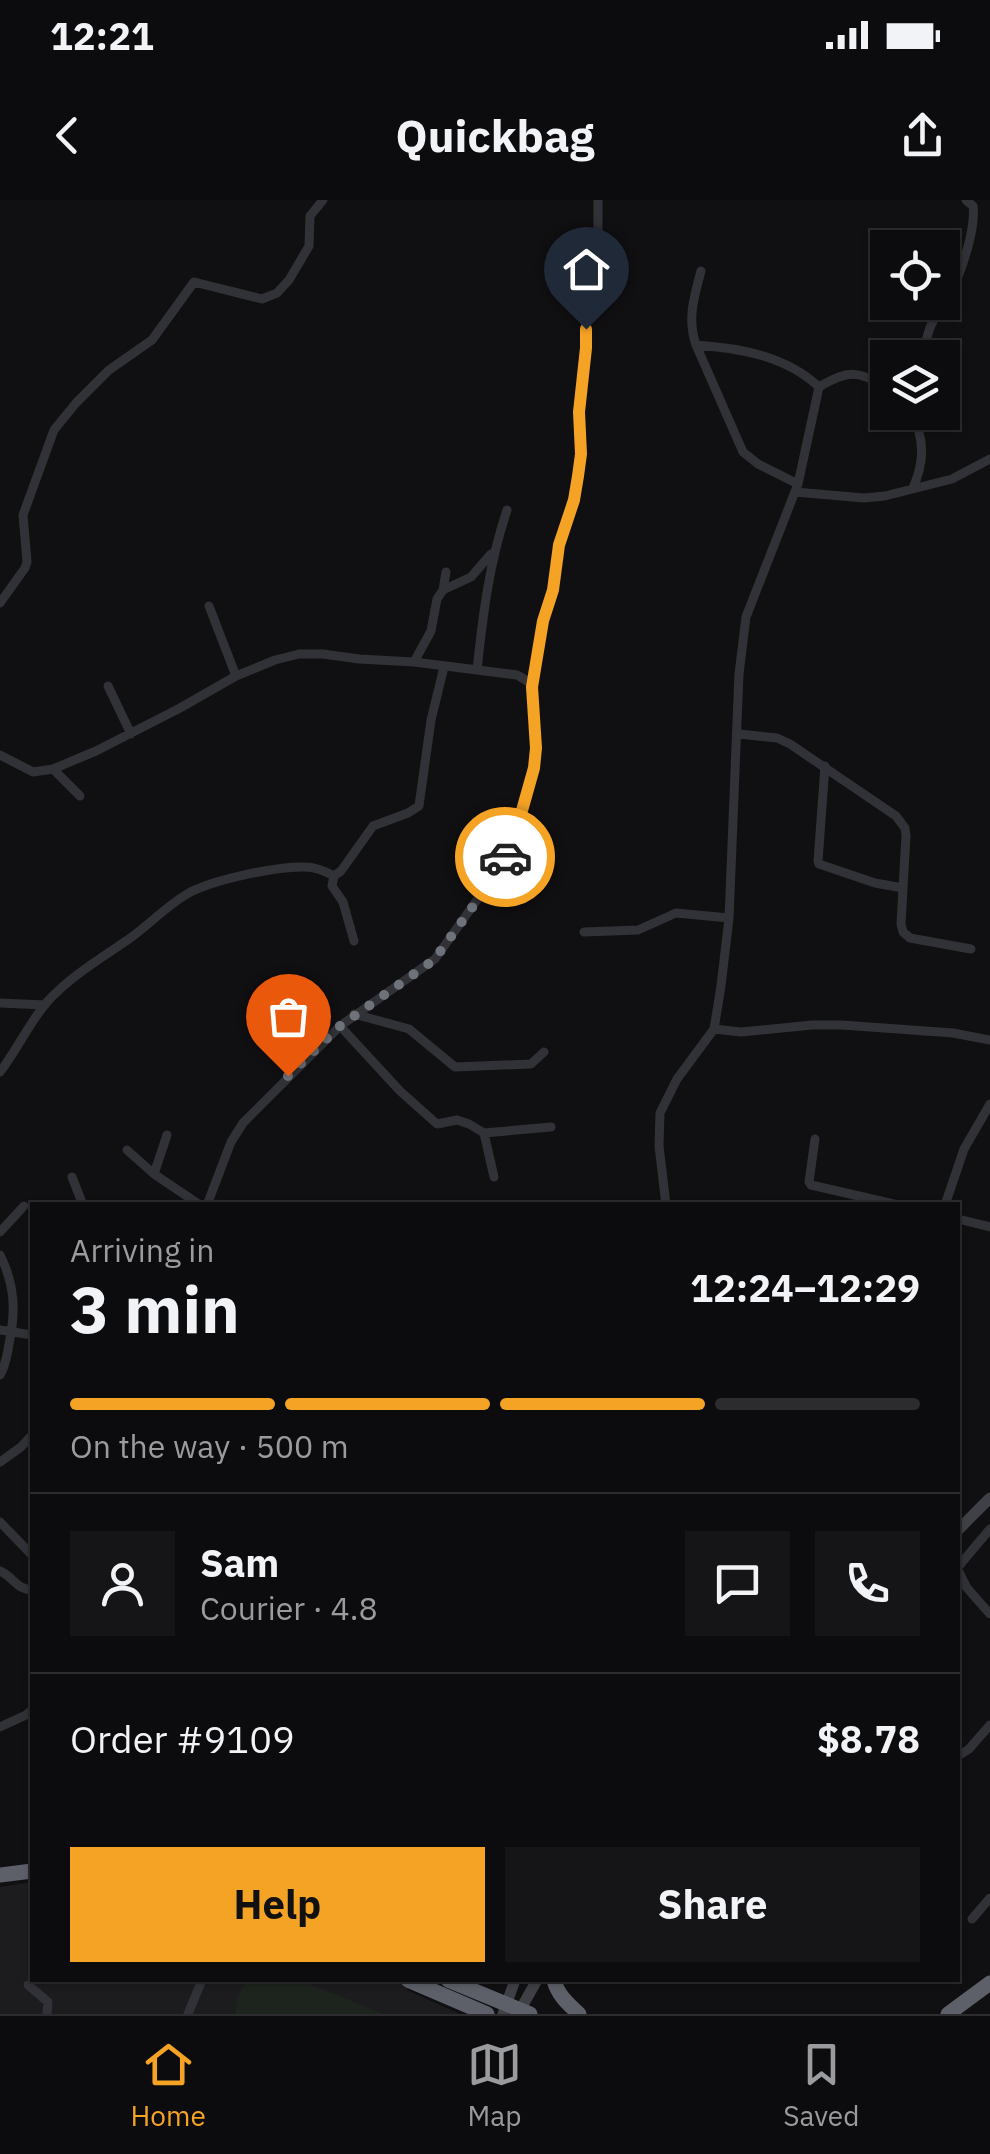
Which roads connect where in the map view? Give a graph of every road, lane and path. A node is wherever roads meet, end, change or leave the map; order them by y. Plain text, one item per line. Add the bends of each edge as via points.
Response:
1 (323, 200) edge
2 (598, 200) edge
3 (966, 200) edge
4 (702, 271) dead end
5 (925, 340) edge
6 (696, 345) junction
7 (870, 378) edge
8 (818, 387) junction
9 (917, 430) edge
10 (990, 459) edge
11 (797, 488) junction
12 (913, 488) junction
13 (507, 510) dead end
14 (493, 552) junction
15 (446, 572) dead end
16 (443, 590) junction
17 (0, 603) edge
18 (210, 606) dead end
19 (414, 662) junction
20 (444, 667) junction
21 (477, 670) junction
22 (236, 676) junction
23 (108, 686) dead end
24 (532, 687) junction
25 (130, 734) junction
26 (738, 734) junction
27 (0, 755) edge
28 (824, 766) junction
29 (53, 769) junction
30 (80, 796) dead end
31 (334, 876) junction
32 (903, 888) junction
33 (729, 918) junction
34 (584, 932) dead end
35 (354, 941) dead end
36 (970, 949) dead end
37 (0, 1003) edge
38 (45, 1005) junction
39 (354, 1014) junction
40 (340, 1026) junction
41 (714, 1029) junction
42 (990, 1040) edge
43 (544, 1052) dead end
44 (1, 1066) edge
45 (990, 1104) edge
46 (551, 1127) dead end
47 (484, 1133) junction
48 (167, 1135) dead end
49 (815, 1139) dead end
50 (127, 1150) dead end
51 (154, 1174) junction
52 (72, 1177) dead end
53 (494, 1177) dead end
54 (82, 1202) edge
55 (198, 1202) edge
56 (204, 1202) edge
57 (666, 1202) edge
58 (885, 1202) edge
59 (946, 1202) edge
60 (24, 1206) dead end
61 (960, 1219) edge
62 (990, 1227) edge
63 (0, 1232) edge
64 (0, 1255) edge
65 (0, 1330) edge
66 (12, 1332) junction
67 (30, 1335) edge
68 (0, 1376) edge
69 (30, 1437) edge
70 (0, 1462) edge
71 (990, 1498) edge
72 (0, 1522) edge
73 (960, 1528) edge
74 (990, 1529) edge
75 (30, 1552) edge
76 (960, 1566) edge
77 (0, 1571) edge
78 (960, 1572) edge
79 (30, 1590) edge
80 (990, 1614) edge
81 (30, 1712) edge
82 (990, 1725) edge
83 (0, 1727) edge
84 (960, 1754) edge
85 (30, 1872) edge
86 (0, 1875) edge
87 (990, 1898) edge
88 (972, 1918) dead end
89 (201, 1982) edge
90 (413, 1982) edge
91 (452, 1982) edge
92 (514, 1982) edge
93 (536, 1982) edge
94 (554, 1982) edge
95 (990, 1983) edge
96 (28, 1985) dead end
97 (990, 1991) edge
98 (516, 2011) edge
99 (48, 2014) edge
100 (188, 2014) edge
101 (487, 2014) edge
102 (579, 2014) edge
103 (948, 2014) edge
104 (963, 2014) edge

1 - 17 street via 310,216 310,246 276,293 262,298 191,284 152,340 109,370 60,422 23,515 27,562
2 - 24 street via 581,454
3 - 5 street via 974,217 952,288
4 - 6 street via 690,323
6 - 8 street via 765,356
6 - 11 street via 743,452
7 - 8 street via 847,373
8 - 11 street
9 - 12 street via 923,457
10 - 12 street via 952,480
11 - 12 street via 864,498
11 - 26 street via 746,617
13 - 14 street
14 - 16 street via 471,577
14 - 21 street
15 - 16 street
16 - 19 street
18 - 22 street
19 - 20 street
19 - 22 street via 298,654
20 - 21 street
20 - 31 street via 419,806 372,826
21 - 24 street via 517,674
22 - 25 street
23 - 25 street
24 - 39 street via 534,768 507,853 434,960
25 - 29 street
26 - 28 street via 784,740
26 - 33 street
27 - 29 street via 33,772
28 - 32 street via 901,820
28 - 32 street via 819,864
29 - 30 street
31 - 35 street
31 - 38 street via 296,867 190,892
32 - 36 street via 905,935
33 - 34 street via 676,913 638,930
33 - 41 street
37 - 38 street
38 - 44 street
39 - 40 street
39 - 43 street via 409,1029 455,1067 532,1064
40 - 47 street via 434,1122 463,1122
40 - 56 street via 239,1128
41 - 42 street via 842,1025
41 - 57 street via 660,1113
45 - 59 street via 964,1149
46 - 47 street
47 - 53 street
48 - 51 street
49 - 58 street via 810,1185
50 - 51 street
51 - 55 street
52 - 54 street
60 - 63 street
61 - 62 street
64 - 66 street via 14,1297
65 - 66 street
66 - 67 street
66 - 68 street
69 - 70 street
71 - 73 street
72 - 75 street
74 - 76 street
77 - 79 street
78 - 80 street
81 - 83 street
82 - 84 street
85 - 86 highway
87 - 88 street
89 - 100 street
90 - 101 highway
91 - 98 highway
92 - 98 street
93 - 98 street
94 - 102 highway
95 - 103 highway
96 - 99 street via 48,2002
97 - 104 highway

